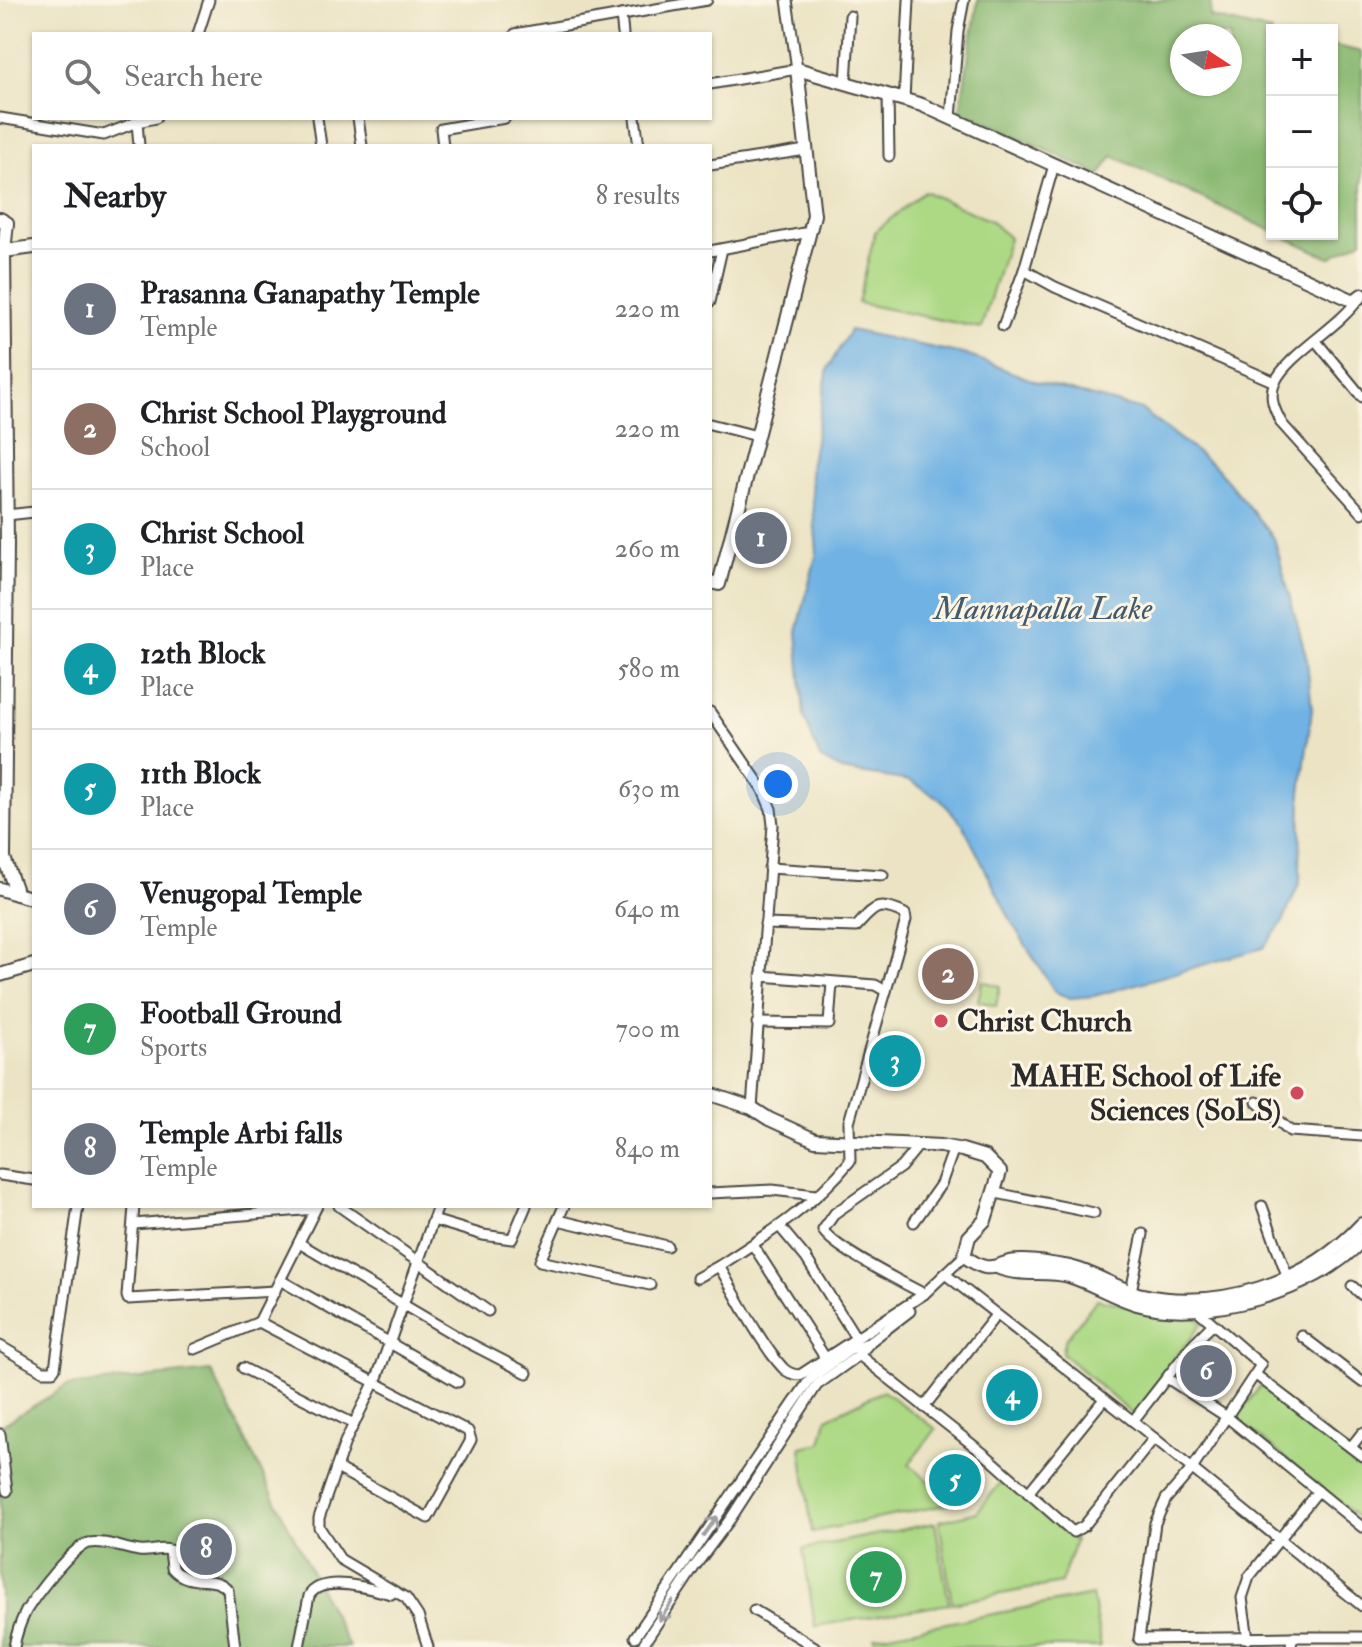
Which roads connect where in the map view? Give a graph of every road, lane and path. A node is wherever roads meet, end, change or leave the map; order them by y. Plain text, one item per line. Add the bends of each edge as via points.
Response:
1 (209, 0) edge
2 (707, 0) edge
3 (787, 0) edge
4 (909, 0) edge
5 (964, 0) edge
6 (621, 15) junction
7 (850, 16) dead end
8 (199, 32) edge
9 (526, 32) edge
10 (623, 32) edge
11 (797, 69) junction
12 (846, 83) junction
13 (712, 84) edge
14 (888, 95) junction
15 (904, 100) junction
16 (0, 118) edge
17 (951, 118) junction
18 (146, 120) edge
19 (317, 120) edge
20 (358, 120) edge
21 (479, 120) edge
22 (635, 120) edge
23 (137, 122) junction
24 (440, 123) edge
25 (139, 144) edge
26 (321, 144) edge
27 (362, 144) edge
28 (443, 144) edge
29 (639, 144) edge
30 (806, 150) junction
31 (889, 156) dead end
32 (712, 165) edge
33 (1054, 165) junction
34 (0, 219) edge
35 (809, 232) junction
36 (32, 247) edge
37 (722, 249) junction
38 (4, 251) junction
39 (712, 251) edge
40 (1024, 270) junction
41 (712, 293) edge
42 (1361, 296) edge
43 (1003, 326) dead end
44 (1316, 341) junction
45 (1275, 382) junction
46 (1362, 397) edge
47 (712, 425) edge
48 (757, 436) junction
49 (32, 512) edge
50 (1362, 513) edge
51 (7, 515) junction
52 (3, 565) edge
53 (712, 582) edge
54 (712, 715) edge
55 (769, 868) junction
56 (883, 875) dead end
57 (0, 889) edge
58 (17, 894) junction
59 (32, 898) edge
60 (765, 924) junction
61 (32, 966) edge
62 (0, 975) edge
63 (761, 976) junction
64 (832, 982) junction
65 (886, 991) junction
66 (757, 1023) junction
67 (712, 1095) edge
68 (1257, 1102) dead end
69 (752, 1108) junction
70 (1362, 1136) edge
71 (850, 1144) junction
72 (918, 1146) junction
73 (954, 1148) junction
74 (0, 1175) edge
75 (32, 1180) edge
76 (712, 1193) edge
77 (996, 1193) junction
78 (816, 1195) junction
79 (1262, 1206) dead end
80 (78, 1208) edge
81 (134, 1208) edge
82 (316, 1208) edge
83 (342, 1208) edge
84 (437, 1208) edge
85 (525, 1208) edge
86 (563, 1208) edge
87 (1094, 1213) dead end
88 (433, 1220) junction
89 (558, 1220) junction
90 (914, 1222) dead end
91 (134, 1224) junction
92 (1362, 1224) edge
93 (780, 1227) junction
94 (1143, 1234) dead end
95 (1362, 1240) edge
96 (299, 1243) junction
97 (753, 1245) junction
98 (667, 1246) dead end
99 (964, 1256) junction
100 (419, 1260) junction
101 (719, 1266) junction
102 (997, 1267) junction
103 (947, 1276) junction
104 (697, 1278) dead end
105 (280, 1280) junction
106 (1290, 1283) junction
107 (650, 1285) dead end
108 (1352, 1286) dead end
109 (275, 1291) junction
110 (1131, 1291) junction
111 (924, 1294) junction
112 (1362, 1295) edge
113 (403, 1304) junction
114 (1195, 1308) junction
115 (488, 1311) dead end
116 (996, 1315) junction
117 (259, 1322) junction
118 (1212, 1325) junction
119 (1302, 1336) dead end
120 (856, 1338) junction
121 (871, 1341) junction
122 (390, 1342) junction
123 (0, 1346) edge
124 (195, 1349) dead end
125 (859, 1355) junction
126 (826, 1359) junction
127 (243, 1368) dead end
128 (527, 1373) dead end
129 (1256, 1375) junction
130 (1167, 1378) junction
131 (375, 1382) junction
132 (458, 1382) dead end
133 (1362, 1382) edge
134 (1104, 1399) junction
135 (924, 1407) junction
136 (1227, 1417) junction
137 (1133, 1421) junction
138 (354, 1424) junction
139 (1362, 1433) edge
140 (0, 1434) edge
141 (1154, 1438) junction
142 (1351, 1447) junction
143 (1362, 1456) edge
144 (337, 1468) junction
145 (1192, 1469) junction
146 (7, 1491) dead end
147 (1318, 1491) junction
148 (1028, 1493) junction
149 (1362, 1527) edge
150 (1279, 1539) junction
151 (406, 1598) junction
152 (1362, 1606) edge
153 (754, 1610) dead end
154 (635, 1637) dead end
155 (1362, 1637) edge
156 (1248, 1639) junction
157 (1291, 1642) edge
158 (644, 1643) dead end
159 (1139, 1643) edge
160 (14, 1647) edge
161 (235, 1647) edge
162 (299, 1647) edge
163 (428, 1647) edge
164 (815, 1647) edge

1 - 8 street
2 - 6 street
3 - 11 street
4 - 15 street
5 - 17 street
6 - 9 street
6 - 10 street
7 - 12 street
11 - 12 street
11 - 13 street
11 - 30 street
12 - 14 street
14 - 15 street
14 - 31 street
15 - 17 street
16 - 23 street via 104,135
17 - 33 street
18 - 23 street
19 - 26 street
20 - 27 street
21 - 24 street
22 - 29 street
23 - 25 street
24 - 28 street
30 - 32 street
30 - 35 street via 814,215
33 - 40 street
33 - 42 street via 1354,301
34 - 38 street via 7,223
35 - 37 street
35 - 48 street
36 - 38 street
37 - 39 street
37 - 41 street
38 - 51 street
40 - 43 street
40 - 45 street
42 - 44 street
44 - 45 street
44 - 46 street
45 - 50 street via 1273,408 1282,424
47 - 48 street
48 - 53 street via 719,584
49 - 51 street
51 - 52 street
52 - 58 street via 4,858
54 - 55 street via 771,809
55 - 56 street
55 - 60 street
57 - 58 street
58 - 59 street
60 - 63 street
60 - 65 street via 856,927 873,908 905,914
61 - 62 street
63 - 64 street
63 - 66 street
64 - 65 street via 875,985
64 - 66 street via 829,1024
65 - 71 street via 849,1122
66 - 69 street
67 - 69 street
68 - 70 street via 1290,1131
69 - 71 street via 815,1140
71 - 72 street
71 - 78 street via 850,1161
72 - 73 street
72 - 111 street via 901,1167 835,1213 823,1230
73 - 77 street via 985,1157 1000,1172
73 - 90 street via 941,1184
74 - 75 street
76 - 78 street via 772,1190
77 - 87 street
77 - 99 street via 985,1220 969,1237
78 - 93 street
79 - 106 street
80 - 123 street via 55,1368 43,1371
81 - 91 street
82 - 91 street
82 - 96 street
83 - 100 street
84 - 88 street
85 - 88 street via 512,1239
86 - 89 street
88 - 100 street
89 - 98 street
89 - 107 street via 540,1261
91 - 109 street via 128,1299
92 - 106 street
93 - 97 street
93 - 120 street
94 - 110 street
95 - 106 street via 1318,1275
96 - 105 street
96 - 113 street
97 - 101 street
97 - 126 street
99 - 102 street via 983,1268
99 - 103 street
100 - 113 street
100 - 115 street
101 - 104 street
101 - 126 street via 784,1369 800,1375
102 - 110 street via 1009,1262 1069,1267
102 - 114 street via 1067,1276 1136,1304
103 - 111 street
103 - 116 street
103 - 121 street
105 - 109 street
105 - 122 street
106 - 110 street via 1183,1300
106 - 114 street via 1261,1299
108 - 112 street
109 - 117 street
111 - 120 street
113 - 122 street
113 - 128 street
114 - 118 street
116 - 134 street
116 - 135 street
117 - 124 street
117 - 131 street
118 - 129 street via 1261,1365
118 - 130 street
119 - 133 street
120 - 126 street
121 - 125 street
154 -> 121 street via 810,1379
122 - 131 street
122 - 132 street
125 - 135 street
125 -> 158 street via 817,1385
127 - 138 street
129 - 136 street
129 - 142 street
130 - 136 street
130 - 137 street
131 - 138 street
131 - 144 street via 468,1431 471,1440 428,1518
134 - 137 street
134 - 148 street
135 - 148 street
136 - 145 street
136 - 147 street
137 - 141 street
138 - 144 street
139 - 142 street
140 - 146 street
141 - 145 street
141 - 148 street via 1084,1526 1073,1532
142 - 143 street
144 - 151 street via 319,1518 324,1537 340,1559
145 - 150 street
145 - 159 street via 1166,1499 1155,1523
147 - 149 street
147 - 150 street
150 - 152 street
150 - 156 street via 1249,1577 1242,1598
151 - 162 street via 360,1586 320,1584 309,1596
151 - 163 street
153 - 164 street
155 - 157 street
156 - 157 street
156 - 159 street
160 - 161 street via 19,1627 42,1589 86,1543 141,1552 164,1548 183,1578 220,1581 228,1590

